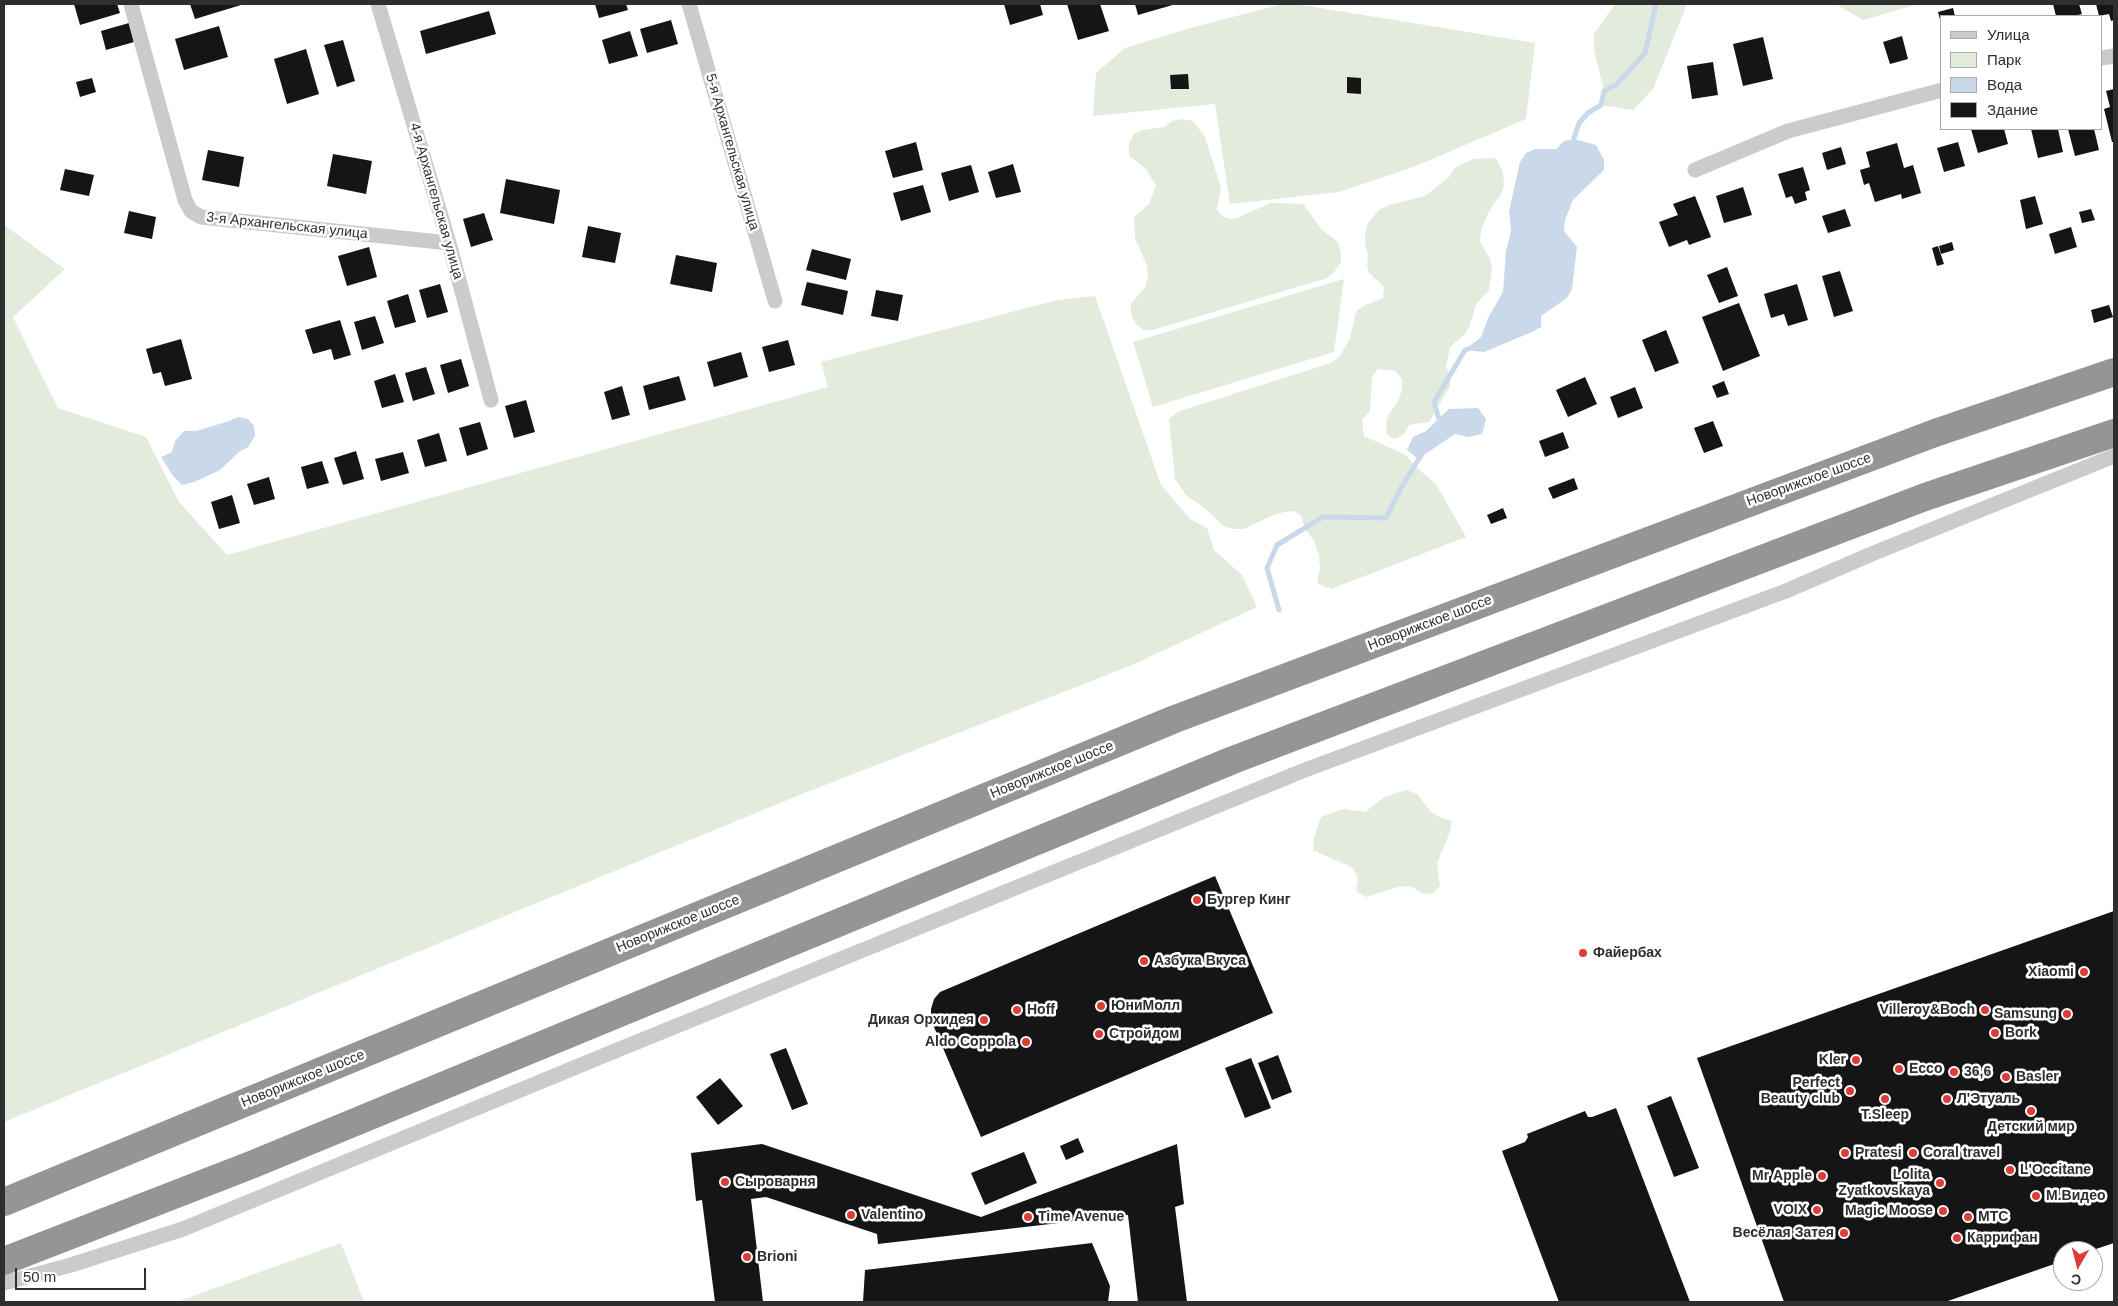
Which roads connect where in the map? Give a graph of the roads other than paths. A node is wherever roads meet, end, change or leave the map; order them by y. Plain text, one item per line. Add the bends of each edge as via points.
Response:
1 (131, 4) edge
2 (378, 4) edge
3 (689, 4) edge
4 (1940, 91) edge
5 (1695, 170) dead end
6 (449, 243) junction
7 (775, 301) dead end
8 (2114, 372) edge
9 (491, 400) dead end
10 (2114, 433) edge
11 (2114, 456) edge
12 (4, 1202) edge
13 (4, 1261) edge
14 (4, 1284) edge

1 - 6 street, 3-я Архангельская улица via 185,200 191,210 201,217
2 - 6 street, 4-я Архангельская улица
3 - 7 street, 5-я Архангельская улица
4 - 5 street via 1788,131
6 - 9 street, 4-я Архангельская улица
8 - 12 highway, Новорижское шоссе via 1935,432 1175,719
10 - 13 highway via 1925,497 1233,760 250,1165
11 - 14 street via 1786,591 1305,770 183,1229

